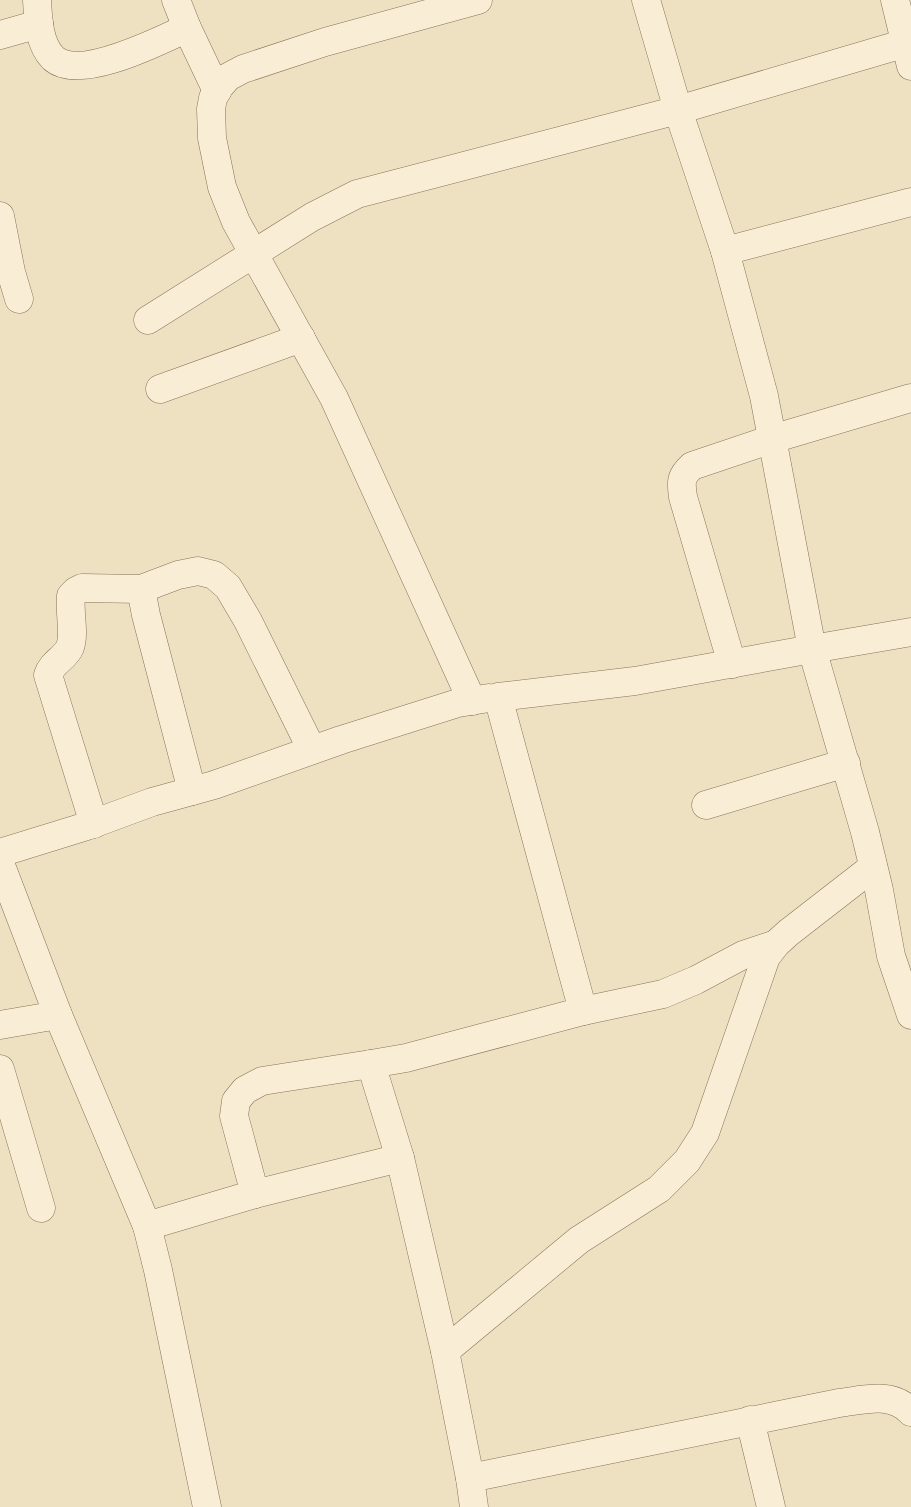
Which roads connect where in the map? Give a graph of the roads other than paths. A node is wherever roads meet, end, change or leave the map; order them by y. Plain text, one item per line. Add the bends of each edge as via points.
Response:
1 (176, 0) edge
2 (478, 0) edge
3 (646, 0) edge
4 (895, 0) edge
5 (38, 12) edge
6 (186, 28) junction
7 (0, 35) edge
8 (909, 54) edge
9 (217, 91) junction
10 (678, 110) junction
11 (911, 202) edge
12 (0, 216) edge
13 (725, 251) junction
14 (254, 253) junction
15 (4, 254) edge
16 (19, 299) dead end
17 (148, 320) dead end
18 (301, 338) junction
19 (160, 389) dead end
20 (911, 398) edge
21 (772, 439) junction
22 (141, 589) junction
23 (911, 632) edge
24 (812, 649) junction
25 (732, 664) junction
26 (485, 699) junction
27 (312, 750) junction
28 (846, 763) junction
29 (192, 791) junction
30 (706, 805) dead end
31 (94, 824) junction
32 (0, 853) edge
33 (0, 863) edge
34 (873, 867) junction
35 (776, 944) junction
36 (583, 1011) junction
37 (58, 1015) junction
38 (911, 1015) edge
39 (0, 1025) edge
40 (371, 1064) junction
41 (0, 1069) edge
42 (400, 1158) junction
43 (255, 1194) junction
44 (41, 1208) dead end
45 (147, 1226) junction
46 (445, 1351) junction
47 (911, 1412) edge
48 (750, 1420) junction
49 (470, 1478) junction
50 (207, 1507) edge
51 (474, 1507) edge
52 (771, 1507) edge

1 - 6 street
2 - 9 street via 325,42 243,69 228,77
3 - 10 street
4 - 8 street
5 - 6 street via 47,50 54,59 65,64 93,65
5 - 7 street
6 - 9 street
8 - 10 street
9 - 14 street via 211,110 212,138 221,179 236,222
10 - 13 street
10 - 14 street via 357,194
11 - 13 street
12 - 15 street
13 - 21 street via 764,396
14 - 17 street
14 - 18 street
15 - 16 street
18 - 19 street
18 - 26 street
20 - 21 street
21 - 24 street
21 - 25 street via 692,466 681,481
22 - 27 street via 198,571 214,575 228,587
22 - 29 street
22 - 31 street via 98,587 76,590 71,596 70,646 48,674
23 - 24 street
24 - 25 street
24 - 28 street
25 - 26 street via 635,681
26 - 27 street via 449,706
26 - 36 street
27 - 29 street
28 - 30 street
28 - 34 street
29 - 31 street
31 - 32 street
33 - 37 street
34 - 35 street
34 - 38 street via 891,956
35 - 36 street via 743,955 663,994
35 - 46 street via 766,957 705,1133 687,1161 659,1189 579,1240
36 - 40 street
37 - 39 street
37 - 45 street
40 - 42 street
40 - 43 street via 262,1082 245,1090 236,1101 234,1116
41 - 44 street
42 - 43 street
42 - 46 street
43 - 45 street
45 - 50 street
46 - 49 street
47 - 48 street via 904,1404 887,1398 838,1403
48 - 49 street
48 - 52 street
49 - 51 street

